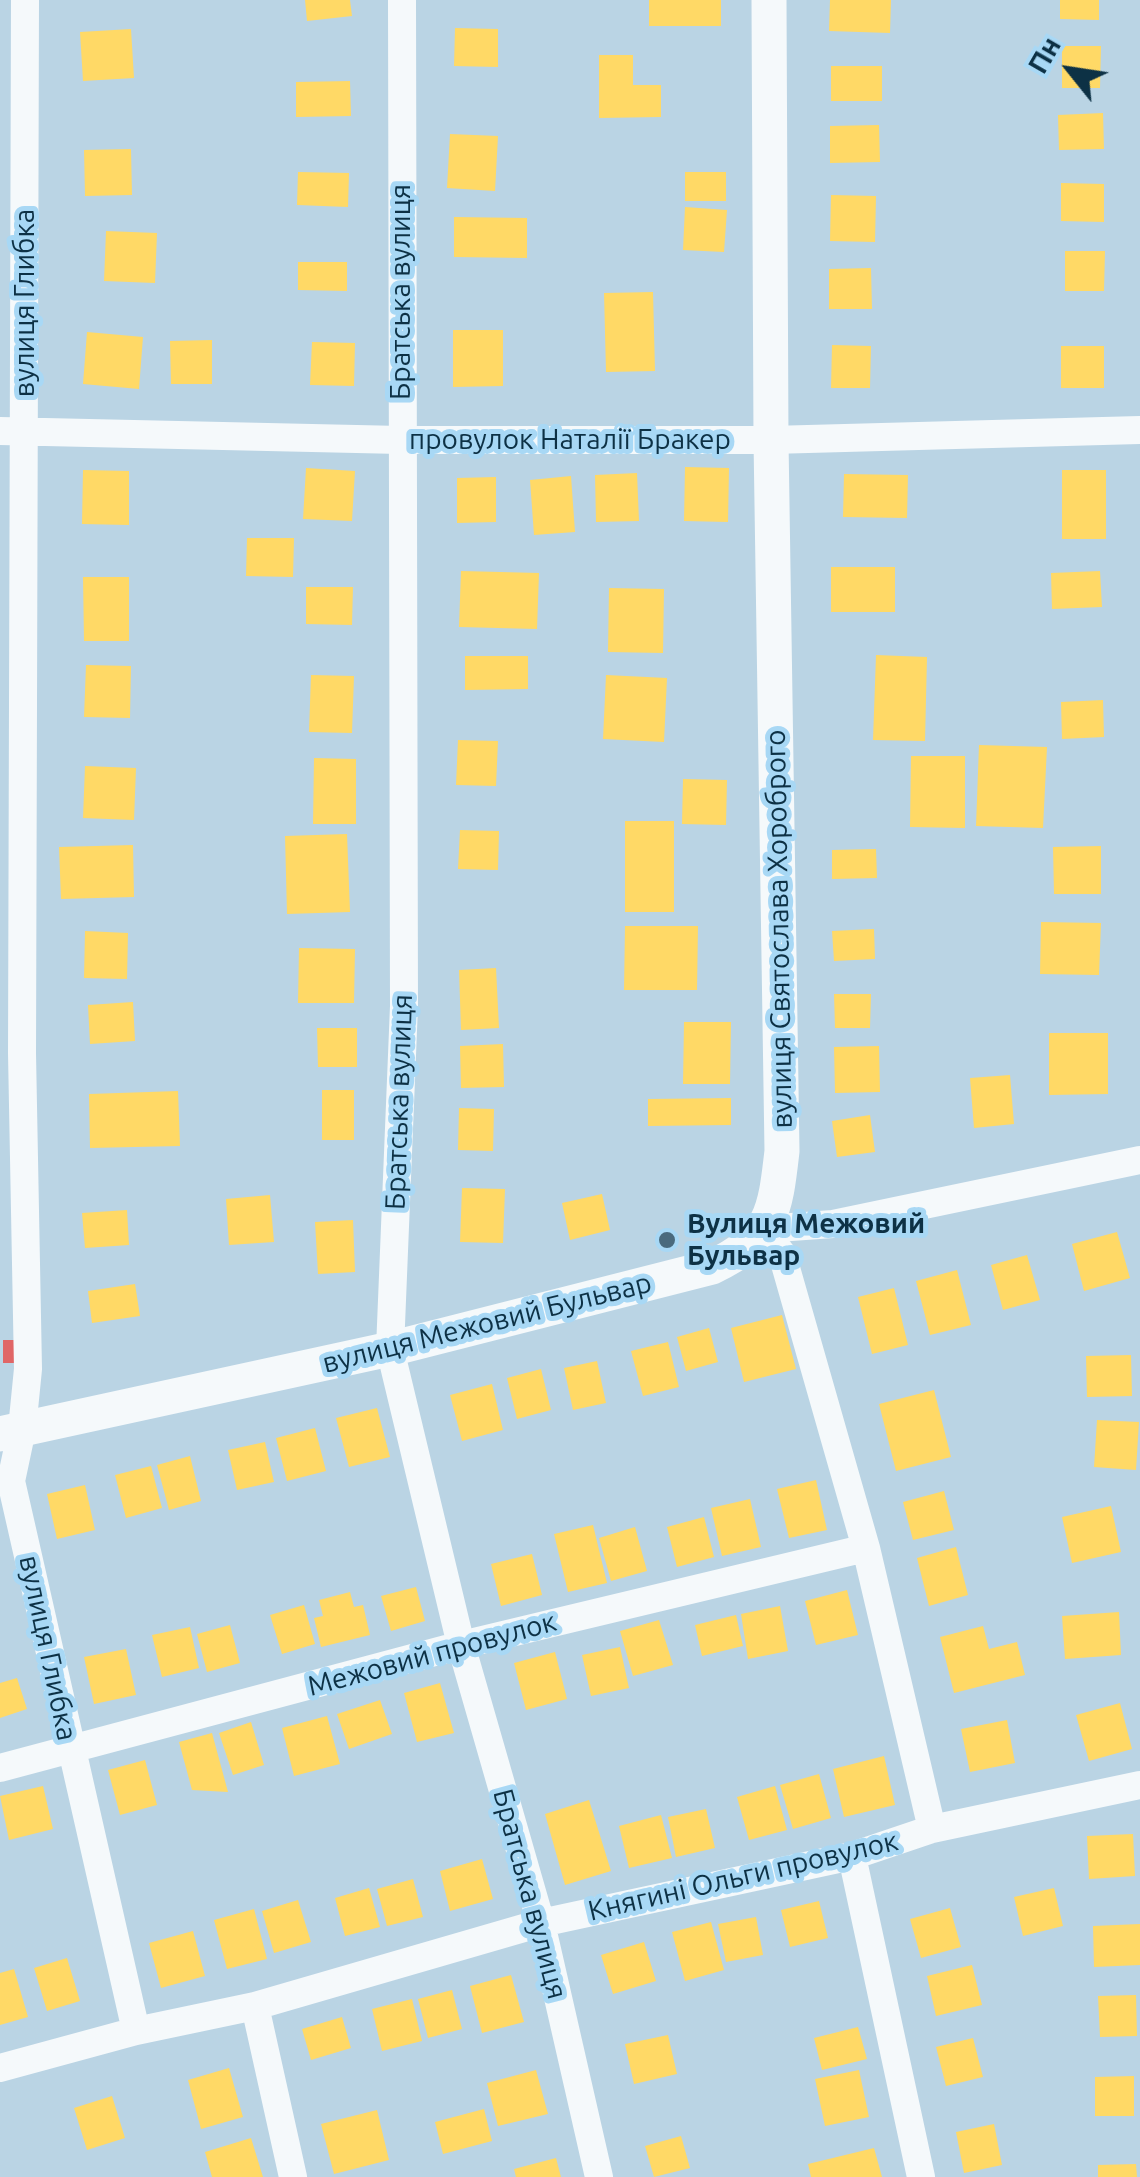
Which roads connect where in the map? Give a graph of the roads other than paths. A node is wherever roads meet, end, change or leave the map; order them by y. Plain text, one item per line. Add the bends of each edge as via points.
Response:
1 (25, 0) edge
2 (402, 0) edge
3 (769, 0) edge
4 (1140, 430) edge
5 (12, 431) edge
6 (401, 440) junction
7 (771, 440) junction
8 (11, 1054) edge
9 (1140, 1160) edge
10 (763, 1229) junction
11 (390, 1349) junction
12 (11, 1432) edge
13 (866, 1548) junction
14 (461, 1645) junction
15 (70, 1751) junction
16 (0, 1768) edge
17 (1140, 1784) edge
18 (932, 1830) junction
19 (852, 1856) junction
20 (541, 1923) junction
21 (256, 2006) junction
22 (136, 2031) junction
23 (0, 2068) edge
24 (293, 2177) edge
25 (599, 2177) edge
26 (921, 2177) edge

1 - 5 street, вулиця Глибка
2 - 6 street, Братська вулиця
3 - 7 street, вулиця Святослава Хороброго
4 - 7 street, провулок Наталії Бракер
5 - 6 street, провулок Наталії Бракер
5 - 8 street, вулиця Глибка
6 - 7 street, провулок Наталії Бракер
6 - 11 street, Братська вулиця via 404,1006
7 - 10 street, вулиця Святослава Хороброго via 782,1151 777,1194
8 - 12 street, вулиця Глибка via 28,1369
9 - 10 street via 833,1224
10 - 11 street, вулиця Межовий Бульвар via 744,1252 712,1266
10 - 13 street via 782,1254
11 - 12 street, вулиця Межовий Бульвар
11 - 14 street, Братська вулиця
12 - 15 street, вулиця Глибка via 12,1481
13 - 14 street, Межовий провулок
13 - 18 street
14 - 15 street, Межовий провулок
14 - 20 street, Братська вулиця
15 - 16 street, Межовий провулок
15 - 22 street, вулиця Глибка
17 - 18 street, Княгині Ольги провулок
18 - 19 street, Княгині Ольги провулок
19 - 20 street, Княгині Ольги провулок
19 - 26 street
20 - 21 street, Княгині Ольги провулок
20 - 25 street, Братська вулиця
21 - 22 street, Княгині Ольги провулок
21 - 24 street
22 - 23 street, Княгині Ольги провулок

